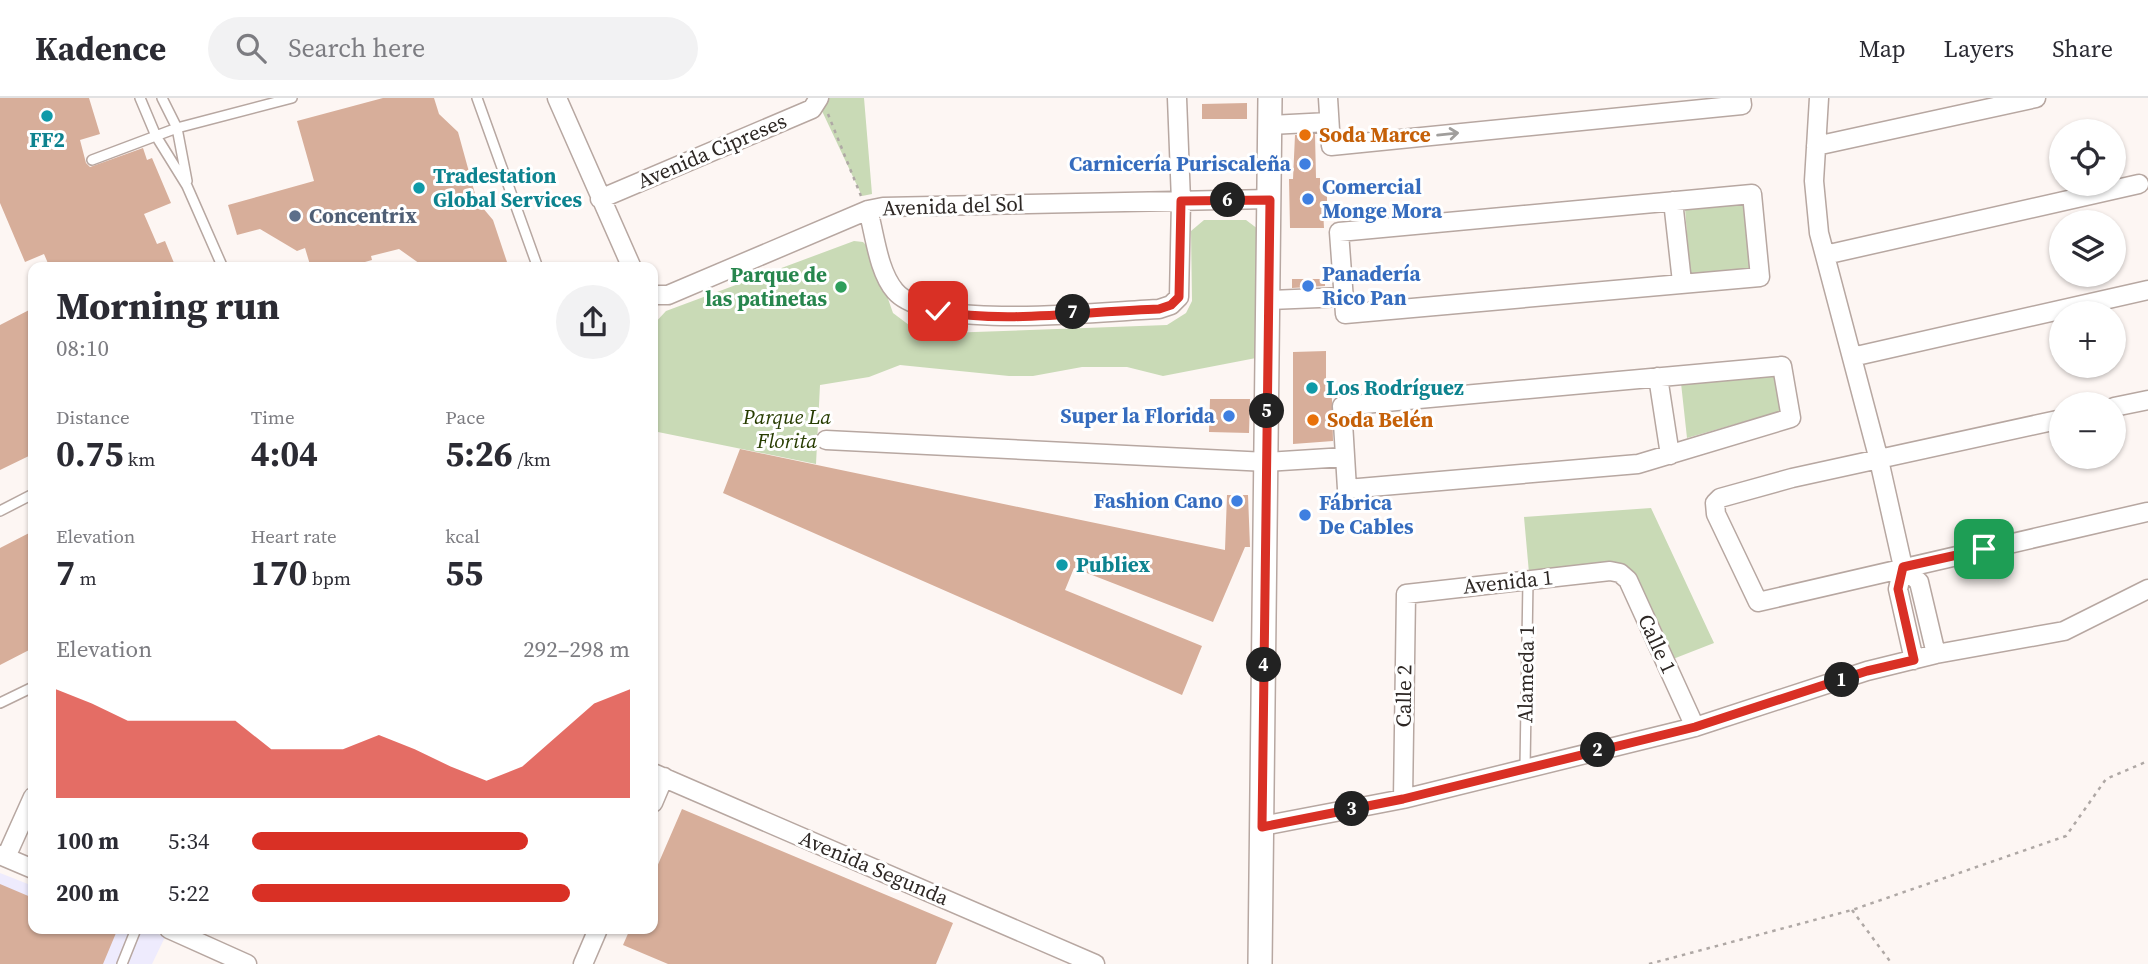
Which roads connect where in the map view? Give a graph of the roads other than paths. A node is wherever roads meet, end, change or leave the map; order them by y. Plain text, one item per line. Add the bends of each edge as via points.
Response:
1 (140, 98) edge
2 (162, 98) edge
3 (292, 98) edge
4 (477, 98) edge
5 (557, 98) edge
6 (1177, 98) edge
7 (1270, 98) edge
8 (1328, 98) edge
9 (1741, 98) edge
10 (1819, 98) edge
11 (2036, 98) edge
12 (1674, 104) edge
13 (823, 105) edge
14 (1329, 122) junction
15 (1270, 125) junction
16 (177, 128) junction
17 (156, 136) junction
18 (1816, 146) junction
19 (92, 160) dead end
20 (2139, 184) dead end
21 (187, 186) junction
22 (600, 199) junction
23 (1270, 200) junction
24 (1181, 201) junction
25 (1674, 201) junction
26 (868, 210) junction
27 (1825, 255) junction
28 (220, 262) edge
29 (536, 262) edge
30 (629, 262) edge
31 (1682, 282) junction
32 (2148, 290) edge
33 (658, 295) edge
34 (1344, 297) junction
35 (1269, 300) junction
36 (1852, 357) junction
37 (1658, 377) junction
38 (2148, 400) edge
39 (2126, 405) edge
40 (2049, 422) edge
41 (826, 439) dead end
42 (1670, 455) junction
43 (1345, 457) junction
44 (1880, 460) junction
45 (1267, 462) junction
46 (28, 497) edge
47 (0, 511) edge
48 (2147, 512) edge
49 (1903, 567) junction
50 (1610, 571) joint
51 (1528, 580) junction
52 (2148, 589) edge
53 (1405, 594) joint
54 (1936, 654) junction
55 (1914, 660) junction
56 (28, 689) edge
57 (0, 703) edge
58 (1695, 727) junction
59 (1525, 768) junction
60 (658, 775) edge
61 (1403, 799) junction
62 (28, 807) edge
63 (1262, 827) junction
64 (3, 856) edge
65 (28, 867) edge
66 (134, 934) edge
67 (180, 934) edge
68 (596, 934) edge
69 (122, 964) edge
70 (247, 964) edge
71 (583, 964) edge
72 (1095, 964) edge
73 (1260, 964) edge

1 - 17 lane
2 - 16 lane
3 - 16 lane
4 - 29 lane
5 - 22 street
6 - 24 street
7 - 15 street
8 - 14 street
9 - 12 street via 1742,105
10 - 18 street
11 - 18 street
14 -> 12 street via 1331,146
13 - 22 street, Avenida Cipreses
14 - 15 street
15 - 23 street
16 - 17 lane
16 - 21 lane
17 - 19 lane
17 - 21 lane
18 - 27 street via 1815,210
20 - 27 street
21 - 28 lane
22 - 30 street
23 - 24 street, Avenida del Sol
23 - 35 street
24 - 26 street, Avenida del Sol via 904,205
24 - 26 street via 1179,297 1171,305 997,315 938,311 897,295 886,281
25 - 31 street
25 - 31 street via 1752,194 1760,277
25 - 34 street via 1339,232
26 - 33 street, Avenida del Sol
27 - 36 street
31 - 34 street via 1345,314
32 - 36 street
34 - 35 street
35 - 45 street
36 - 44 street
37 - 42 street
37 - 42 street via 1782,366 1791,418
37 - 43 street via 1342,406
38 - 39 street
40 - 44 street
41 - 45 street
42 - 43 street via 1638,464 1347,489
43 - 45 street
44 - 49 street
44 - 49 street via 1720,498 1715,503 1716,514 1758,602
45 - 63 street
46 - 47 lane
48 - 49 street
49 - 54 street via 1919,582
49 - 55 street via 1898,589
50 - 51 street, Avenida 1
50 - 58 street, Calle 1 via 1628,580
51 - 53 street, Avenida 1
51 - 59 lane, Alameda 1
52 - 54 street via 2064,631
53 - 61 street, Calle 2
54 - 55 street
55 - 58 street
56 - 57 lane
58 - 59 street
59 - 61 street
60 - 72 street, Avenida Segunda
61 - 63 street
62 - 64 street
63 - 73 street
64 - 65 street
66 - 69 lane
67 - 70 street
68 - 71 street

